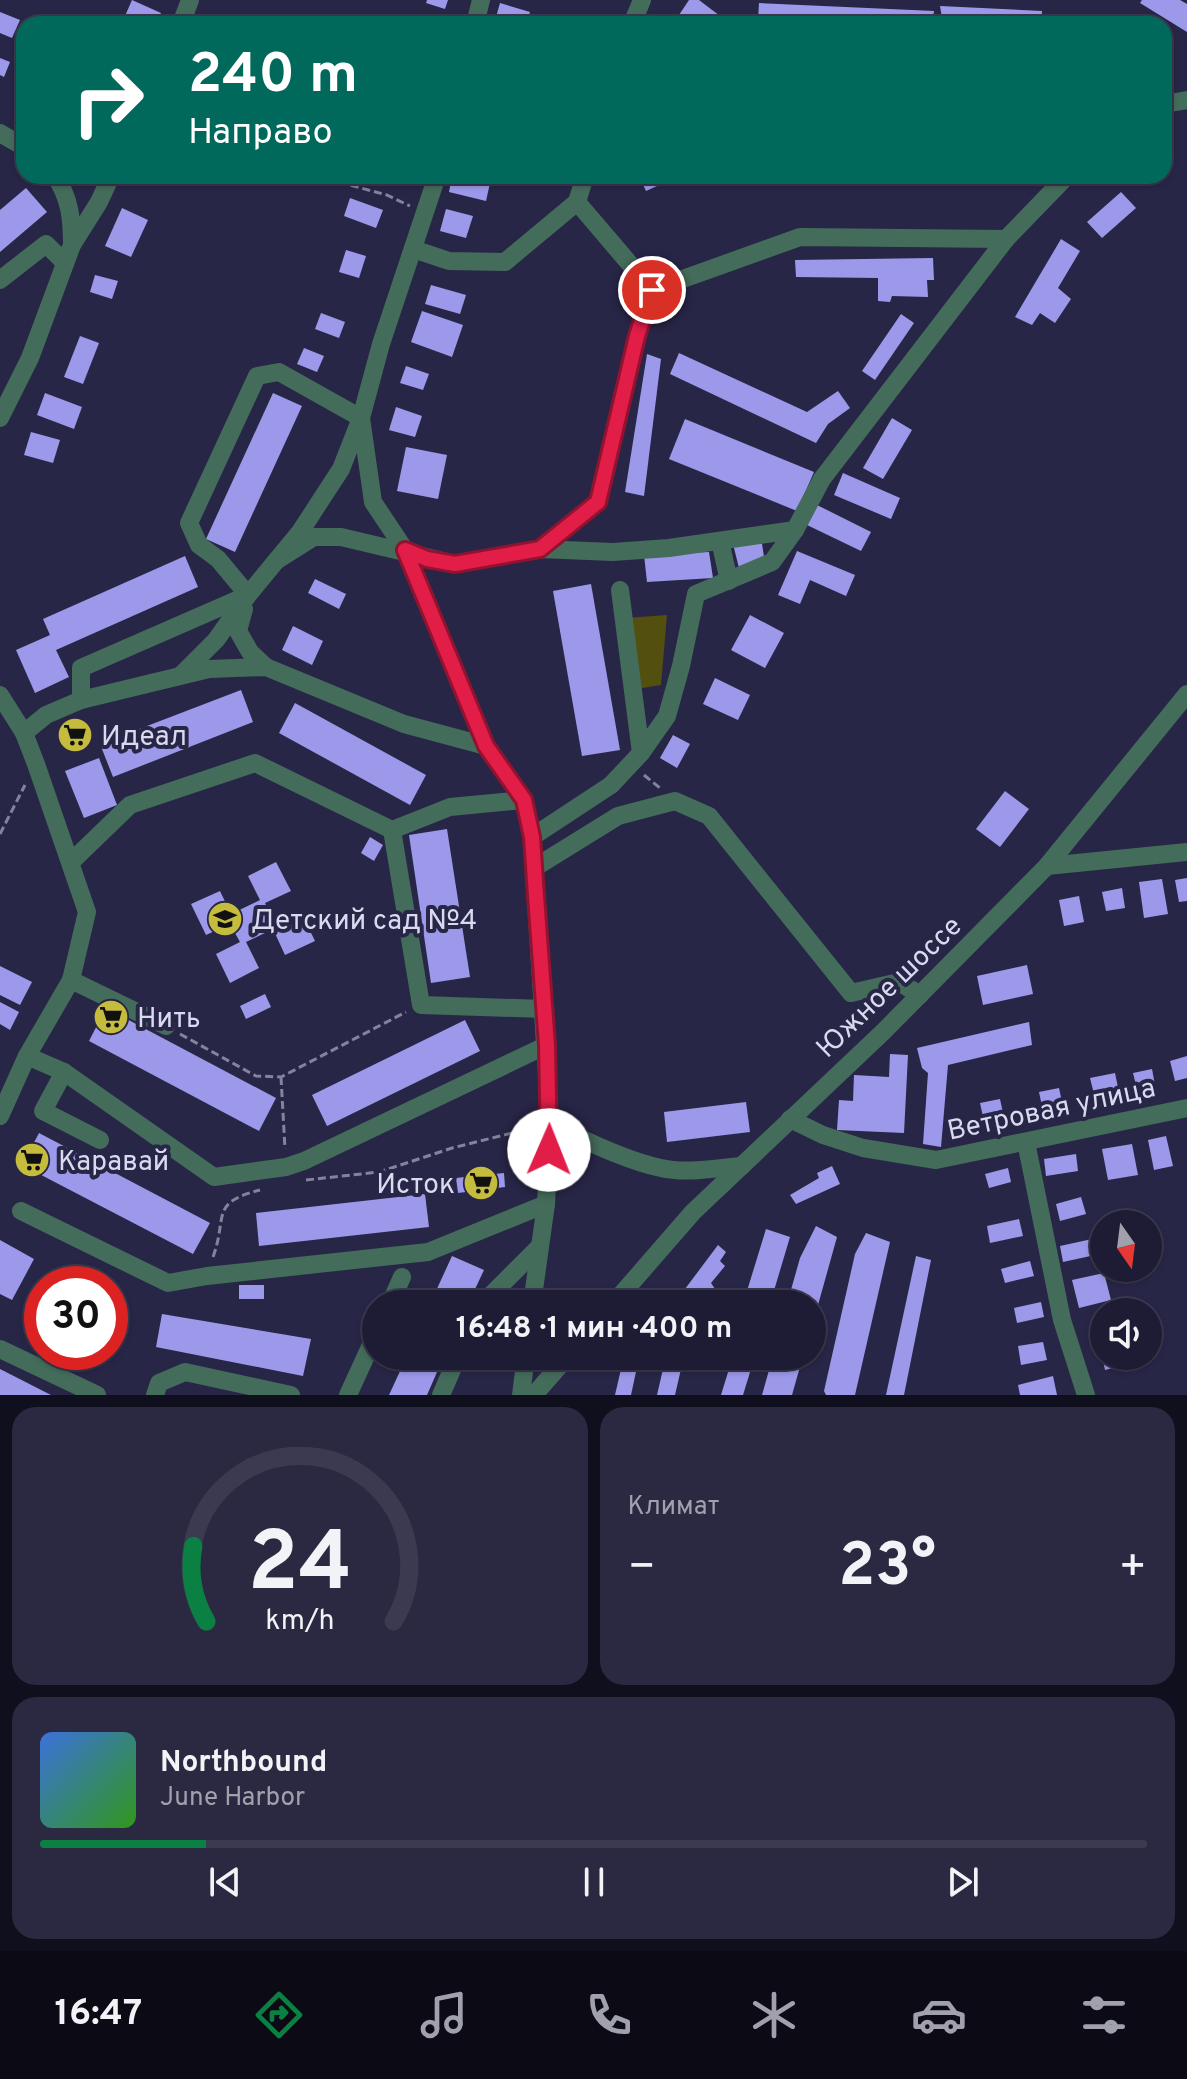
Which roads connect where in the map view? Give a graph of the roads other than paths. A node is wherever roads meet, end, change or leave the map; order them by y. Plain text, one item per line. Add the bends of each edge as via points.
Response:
1 (13, 141) edge
2 (0, 156) edge
3 (59, 184) edge
4 (107, 184) edge
5 (434, 184) edge
6 (583, 184) edge
7 (1059, 184) edge
8 (577, 202) junction
9 (1006, 239) junction
10 (72, 245) junction
11 (413, 249) junction
12 (65, 263) junction
13 (0, 280) edge
14 (652, 290) junction
15 (0, 418) edge
16 (361, 418) junction
17 (795, 530) junction
18 (720, 541) junction
19 (540, 549) junction
20 (405, 550) junction
21 (276, 561) junction
22 (729, 581) junction
23 (620, 590) dead end
24 (248, 595) junction
25 (266, 667) junction
26 (180, 676) junction
27 (1187, 694) edge
28 (0, 695) edge
29 (81, 700) junction
30 (24, 733) junction
31 (486, 746) junction
32 (636, 758) junction
33 (524, 800) junction
34 (392, 830) junction
35 (532, 837) junction
36 (1187, 852) edge
37 (71, 862) junction
38 (1047, 866) junction
39 (534, 868) junction
40 (71, 980) junction
41 (920, 995) junction
42 (544, 1009) junction
43 (166, 1026) road end
44 (547, 1045) junction
45 (27, 1056) junction
46 (64, 1072) junction
47 (3, 1105) edge
48 (1187, 1108) edge
49 (790, 1119) junction
50 (550, 1123) junction
51 (100, 1140) dead end
52 (1026, 1142) junction
53 (742, 1166) junction
54 (546, 1204) junction
55 (21, 1211) dead end
56 (539, 1247) junction
57 (402, 1277) dead end
58 (396, 1290) edge
59 (496, 1290) edge
60 (534, 1290) edge
61 (625, 1290) edge
62 (0, 1349) edge
63 (362, 1364) edge
64 (452, 1370) edge
65 (524, 1370) edge
66 (556, 1370) edge
67 (97, 1395) edge
68 (155, 1395) edge
69 (291, 1395) edge
70 (348, 1395) edge
71 (441, 1395) edge
72 (521, 1395) edge
73 (534, 1395) edge
74 (1086, 1395) edge

1 - 2 street
3 - 10 street via 72,222
4 - 10 street
5 - 11 street
6 - 8 street
7 - 9 street
8 - 11 street via 505,262 449,261
8 - 14 street
9 - 14 street via 800,237
9 - 17 street via 822,479
10 - 12 street
11 - 16 street
12 - 13 street via 46,244
12 - 15 street via 30,358
14 - 19 street via 598,502
16 - 20 street via 373,502
16 - 21 street via 341,469
16 - 24 street via 279,372 257,376 189,523 199,545
17 - 18 street
17 - 22 street via 772,562
18 - 19 street via 613,552
18 - 22 street
19 - 20 street via 455,564
20 - 21 street via 314,537
20 - 31 street
21 - 24 street
22 - 32 street via 696,594 667,716
23 - 32 street
24 - 25 street via 238,631
24 - 26 street via 216,640
24 - 29 street via 81,668
25 - 26 street
25 - 31 street via 404,724
26 - 29 street
27 - 38 street, Южное шоссе
28 - 30 street
29 - 30 street via 46,715
30 - 37 street
31 - 33 street
32 - 35 street via 611,785
33 - 34 street via 450,807
33 - 35 street
34 - 37 street via 255,763 130,805
34 - 42 street via 421,1005
35 - 39 street
36 - 38 street
37 - 40 street via 87,912
38 - 41 street, Южное шоссе
39 - 41 street via 618,816 675,801 709,816 851,993 899,982
39 - 42 street
40 - 43 street
40 - 45 street
41 - 49 street, Южное шоссе
42 - 44 street
44 - 46 street via 304,1161 214,1177
44 - 50 street
45 - 46 street
45 - 47 street
46 - 51 street via 43,1111
48 - 52 street, Ветровая улица
49 - 52 street, Ветровая улица via 863,1148 936,1160
49 - 53 street, Южное шоссе
50 - 53 street via 661,1168
50 - 54 street
52 - 74 street via 1062,1320
53 - 61 street, Южное шоссе via 693,1212
54 - 55 street via 428,1252 168,1283
54 - 56 street
56 - 59 street
56 - 60 street
57 - 58 street
62 - 67 street
63 - 70 street
64 - 71 street
65 - 72 street
66 - 73 street
68 - 69 street via 159,1383 185,1372

